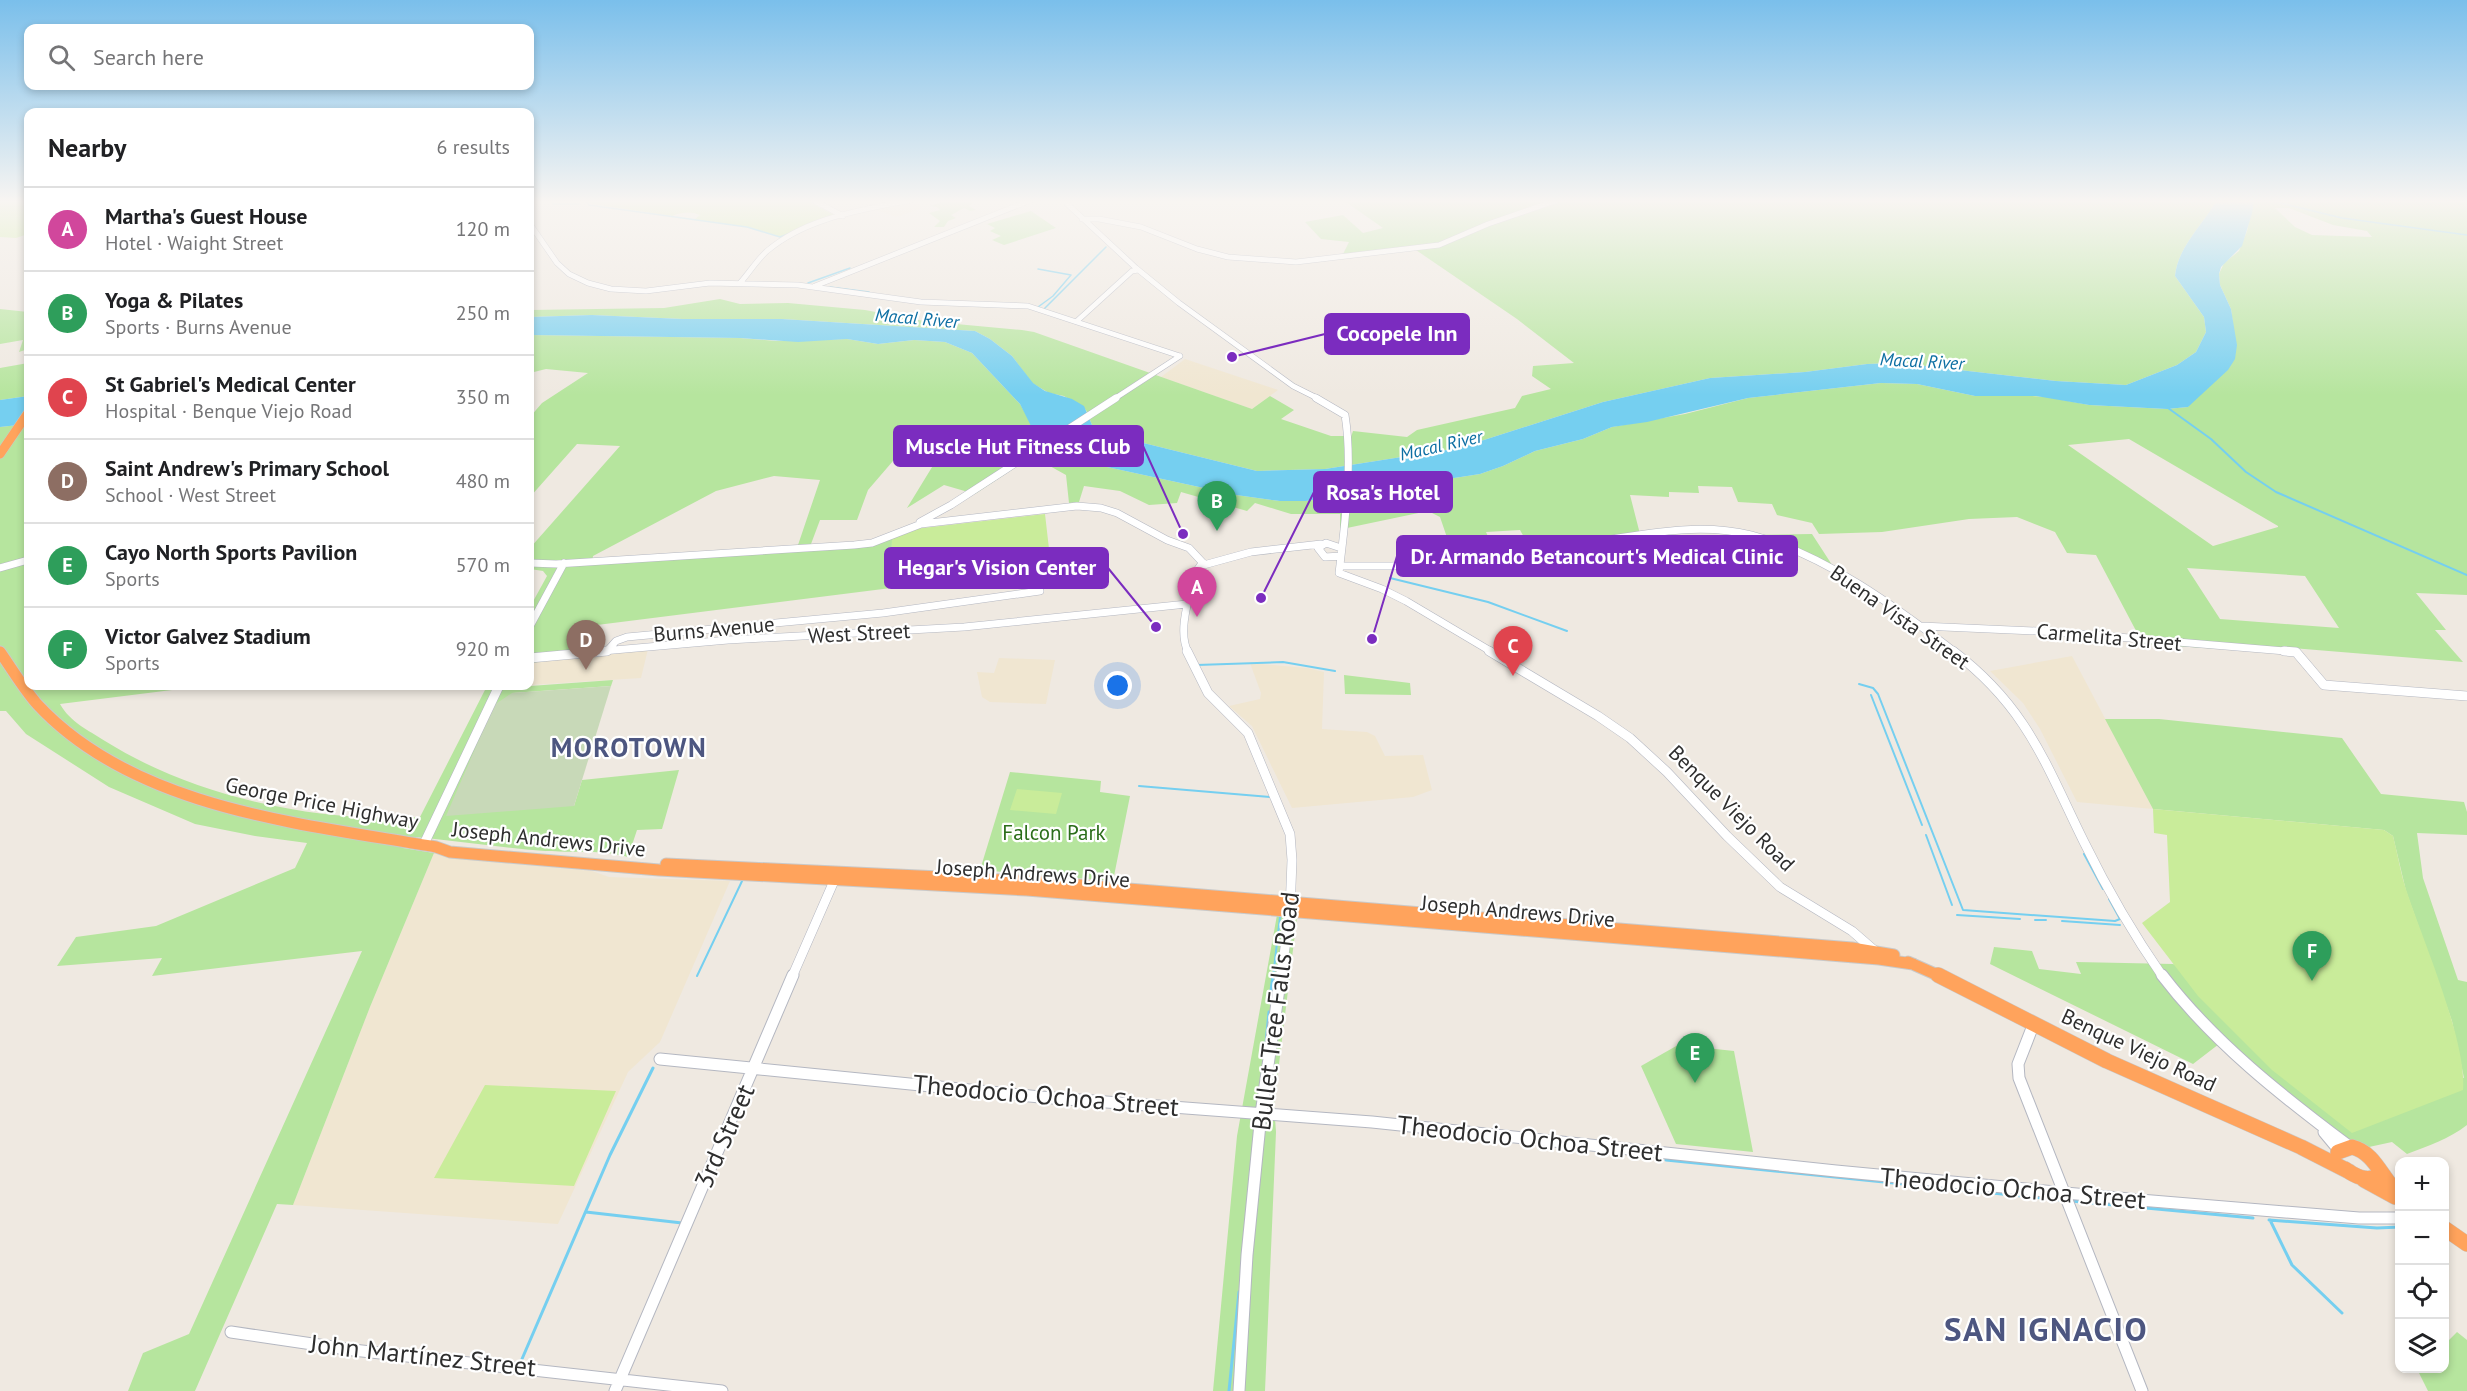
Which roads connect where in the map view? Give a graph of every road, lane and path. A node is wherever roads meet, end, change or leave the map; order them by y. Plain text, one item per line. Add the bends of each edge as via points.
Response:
1 (559, 265) edge
2 (755, 265) edge
3 (864, 265) edge
4 (866, 265) edge
5 (1132, 265) edge
6 (1138, 270) junction
7 (740, 284) junction
8 (812, 286) junction
9 (1077, 321) junction
10 (1298, 389) junction
11 (1287, 392) dead end
12 (24, 419) edge
13 (1347, 440) joint
14 (0, 454) edge
15 (951, 505) junction
16 (959, 520) junction
17 (912, 526) junction
18 (1321, 544) junction
19 (1197, 555) junction
20 (1219, 559) junction
21 (24, 561) edge
22 (1340, 561) junction
23 (534, 563) edge
24 (564, 563) junction
25 (1204, 564) junction
26 (0, 568) edge
27 (1040, 591) dead end
28 (1187, 604) junction
29 (534, 619) edge
30 (1921, 626) junction
31 (608, 650) junction
32 (0, 652) edge
33 (534, 658) edge
34 (24, 688) edge
35 (25, 690) edge
36 (497, 690) edge
37 (2433, 693) joint
38 (2467, 696) edge
39 (424, 844) junction
40 (438, 847) junction
41 (834, 881) junction
42 (1291, 907) junction
43 (1875, 951) junction
44 (1913, 964) junction
45 (2034, 1023) junction
46 (660, 1059) dead end
47 (753, 1069) junction
48 (1261, 1114) junction
49 (2301, 1147) junction
50 (2342, 1149) junction
51 (2379, 1170) junction
52 (2353, 1174) junction
53 (2064, 1192) junction
54 (2395, 1192) edge
55 (2395, 1195) edge
56 (2395, 1218) edge
57 (2449, 1231) edge
58 (2467, 1244) edge
59 (231, 1332) dead end
60 (621, 1377) junction
61 (615, 1391) edge
62 (722, 1391) edge
63 (1239, 1391) edge
64 (2142, 1391) edge

1 - 7 main road via 588,283 639,292 702,283
2 - 7 main road
3 - 8 main road
4 - 8 main road
5 - 6 main road
6 - 9 main road via 1132,271
6 - 10 main road
7 - 8 main road
8 - 9 main road via 921,302 1028,306
9 - 15 main road via 1180,356
10 - 11 main road
10 - 13 main road via 1343,412
12 - 14 highway
13 - 22 main road
15 - 16 main road via 949,514
15 - 17 main road
16 - 17 main road
16 - 19 main road via 1061,507 1093,507 1112,510
17 - 24 main road via 854,545
18 - 20 main road
18 - 22 main road via 1330,543
18 - 22 main road via 1318,548 1323,555
19 - 20 main road
19 - 25 main road
20 - 25 main road
21 - 26 main road
22 - 30 main road, Buena Vista Street via 1438,564 1659,532 1719,530 1752,535 1796,549
22 - 43 main road, Benque Viejo Road via 1614,726 1662,766 1780,887 1852,931
23 - 24 main road
24 - 29 main road
25 - 28 main road, Bullet Tree Falls Road via 1196,569
27 - 31 main road, Burns Avenue via 883,613 627,637
28 - 31 main road, West Street via 963,627
28 - 42 main road, Bullet Tree Falls Road via 1183,633 1190,660 1213,699 1248,733 1288,826 1292,845
30 - 37 main road, Carmelita Street via 2058,632 2296,652 2324,685
30 - 50 main road, Buena Vista Street via 1987,680 2027,727 2096,868 2165,979 2226,1046
31 - 33 main road, West Street
32 - 34 highway, George Price Highway
35 - 39 highway, George Price Highway via 55,722 102,756 182,793 253,815
36 - 39 main road, Joseph Andrews Drive
37 - 38 main road
39 - 40 highway, George Price Highway
40 - 41 highway, Joseph Andrews Drive via 450,852 659,870
40 - 42 highway, Joseph Andrews Drive via 466,846 657,864 1023,881
41 - 42 highway, Joseph Andrews Drive
41 - 47 main road, 3rd Street
42 - 43 highway, Joseph Andrews Drive
42 - 44 highway, Joseph Andrews Drive via 1511,931
42 - 48 main road, Bullet Tree Falls Road
43 - 44 highway, Benque Viejo Road
44 - 45 highway, Benque Viejo Road
45 - 49 highway, Benque Viejo Road via 2108,1061
45 - 53 main road via 2018,1071
46 - 47 main road, Theodocio Ochoa Street
47 - 48 main road, Theodocio Ochoa Street
47 - 60 main road, 3rd Street
48 - 53 main road, Theodocio Ochoa Street
48 - 63 main road, Bullet Tree Falls Road
49 - 50 highway, Benque Viejo Road
49 - 52 highway, Benque Viejo Road
50 - 51 highway via 2372,1158
50 - 52 highway via 2340,1162
51 - 52 highway via 2373,1179
51 - 54 highway
52 - 55 highway
53 - 56 main road, Theodocio Ochoa Street
53 - 64 main road
57 - 58 highway
59 - 60 main road, John Martínez Street
60 - 61 main road, 3rd Street
60 - 62 main road, John Martínez Street

